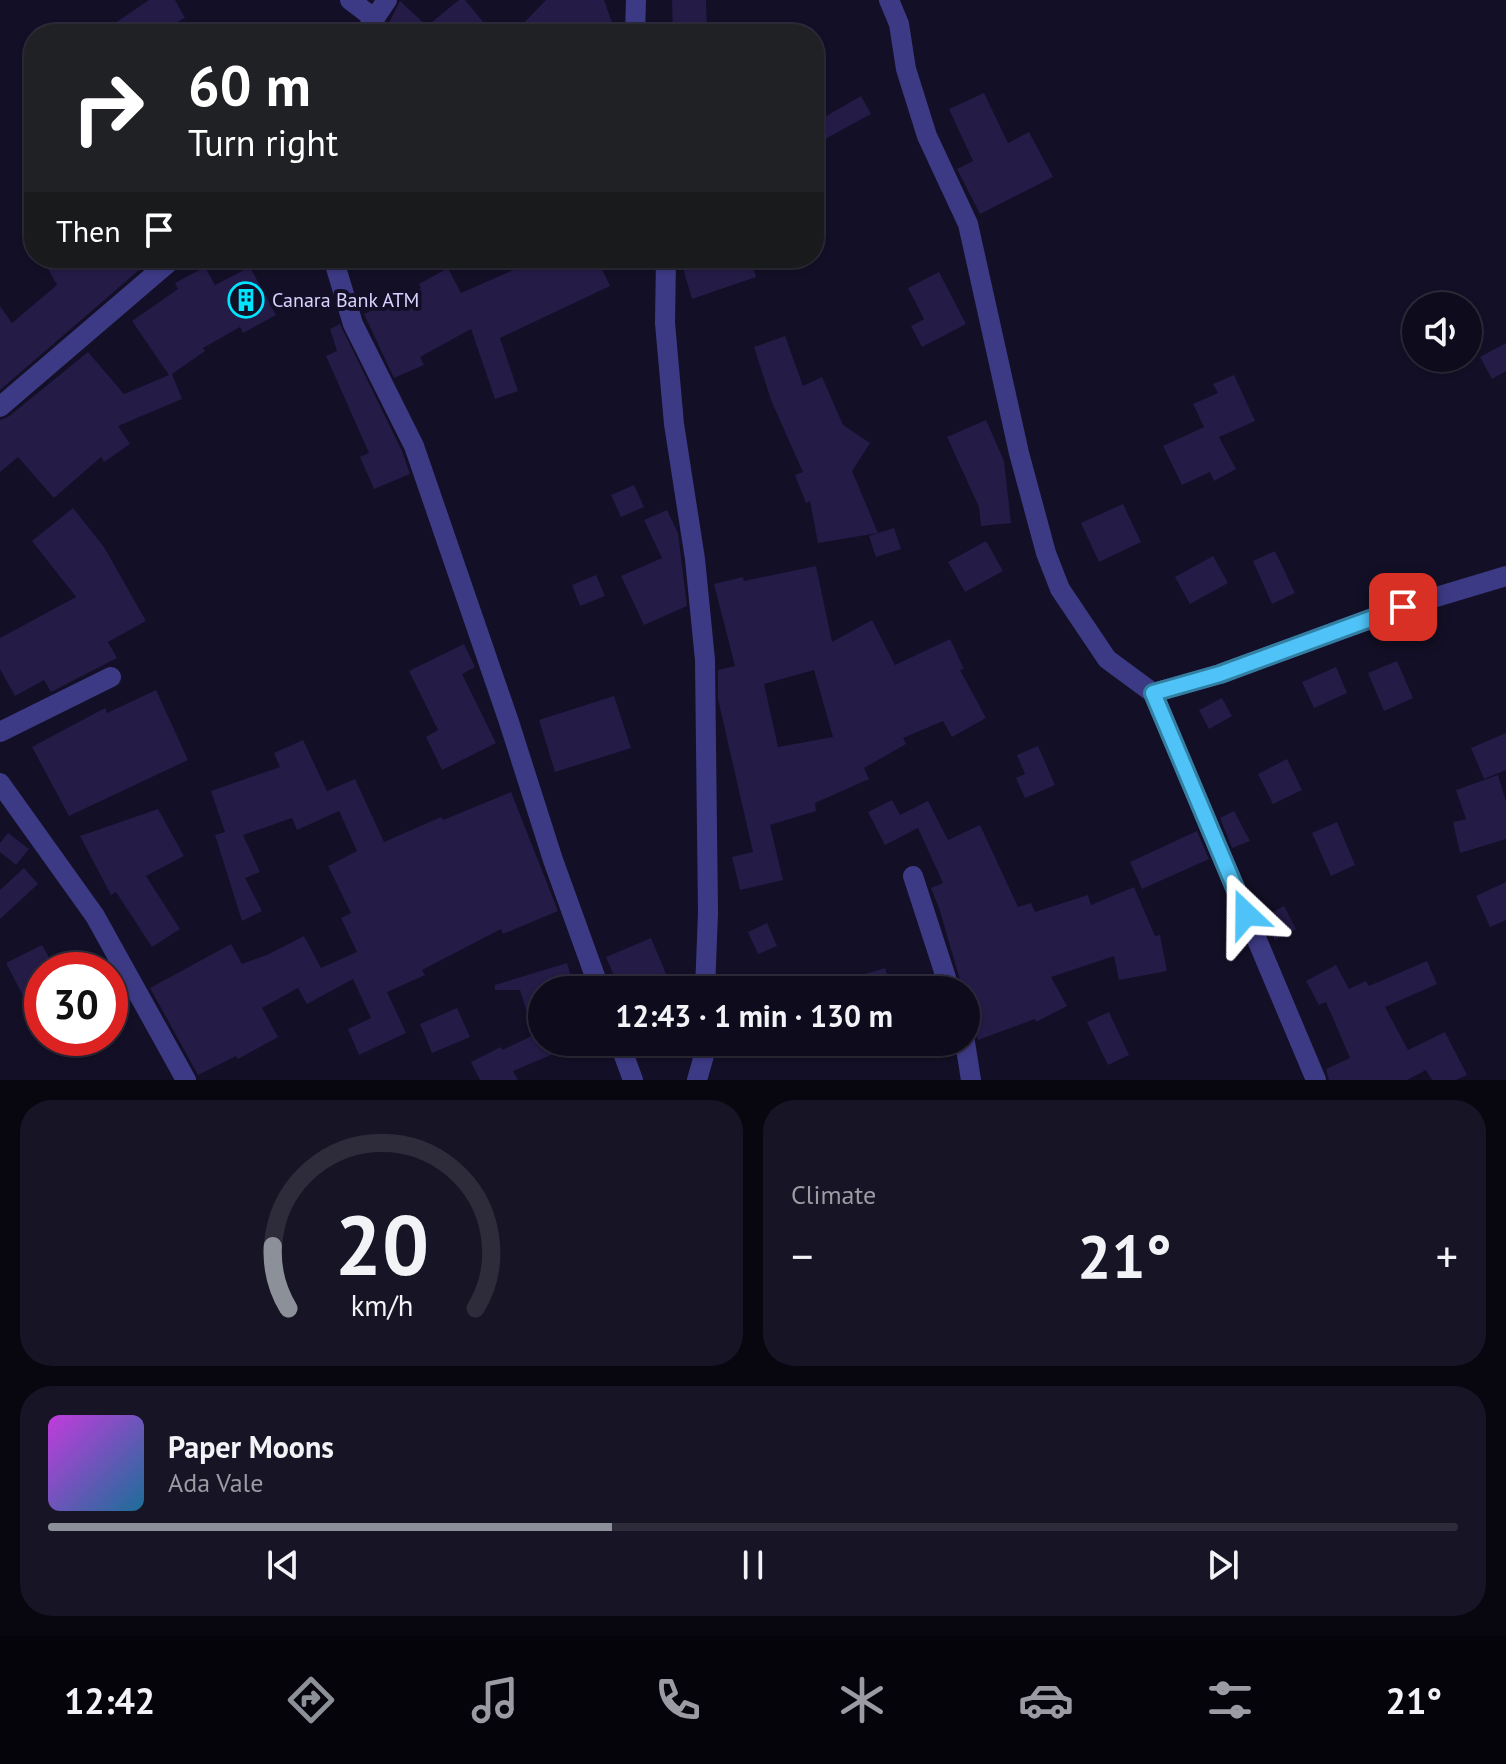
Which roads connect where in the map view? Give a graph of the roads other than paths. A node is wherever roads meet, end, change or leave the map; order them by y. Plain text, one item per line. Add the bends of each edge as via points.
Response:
1 (350, 0) edge
2 (387, 0) edge
3 (636, 0) edge
4 (889, 0) edge
5 (368, 24) edge
6 (371, 24) edge
7 (635, 24) edge
8 (162, 268) edge
9 (336, 268) edge
10 (666, 268) edge
11 (0, 407) edge
12 (1506, 576) edge
13 (111, 677) dead end
14 (1153, 693) junction
15 (0, 732) edge
16 (0, 783) edge
17 (913, 876) dead end
18 (595, 976) edge
19 (706, 976) edge
20 (945, 976) edge
21 (624, 1056) edge
22 (704, 1056) edge
23 (967, 1056) edge
24 (186, 1080) edge
25 (633, 1080) edge
26 (697, 1080) edge
27 (971, 1080) edge
28 (1316, 1080) edge

1 - 5 street
2 - 6 street
3 - 7 street
4 - 14 street via 927,136 968,224 1046,553 1060,589 1107,659
8 - 11 street
9 - 18 street via 353,324 414,446
10 - 19 street via 674,424 705,660
12 - 14 street
13 - 15 street
14 - 28 street
16 - 24 street via 95,916
17 - 20 street
21 - 25 street
22 - 26 street
23 - 27 street

